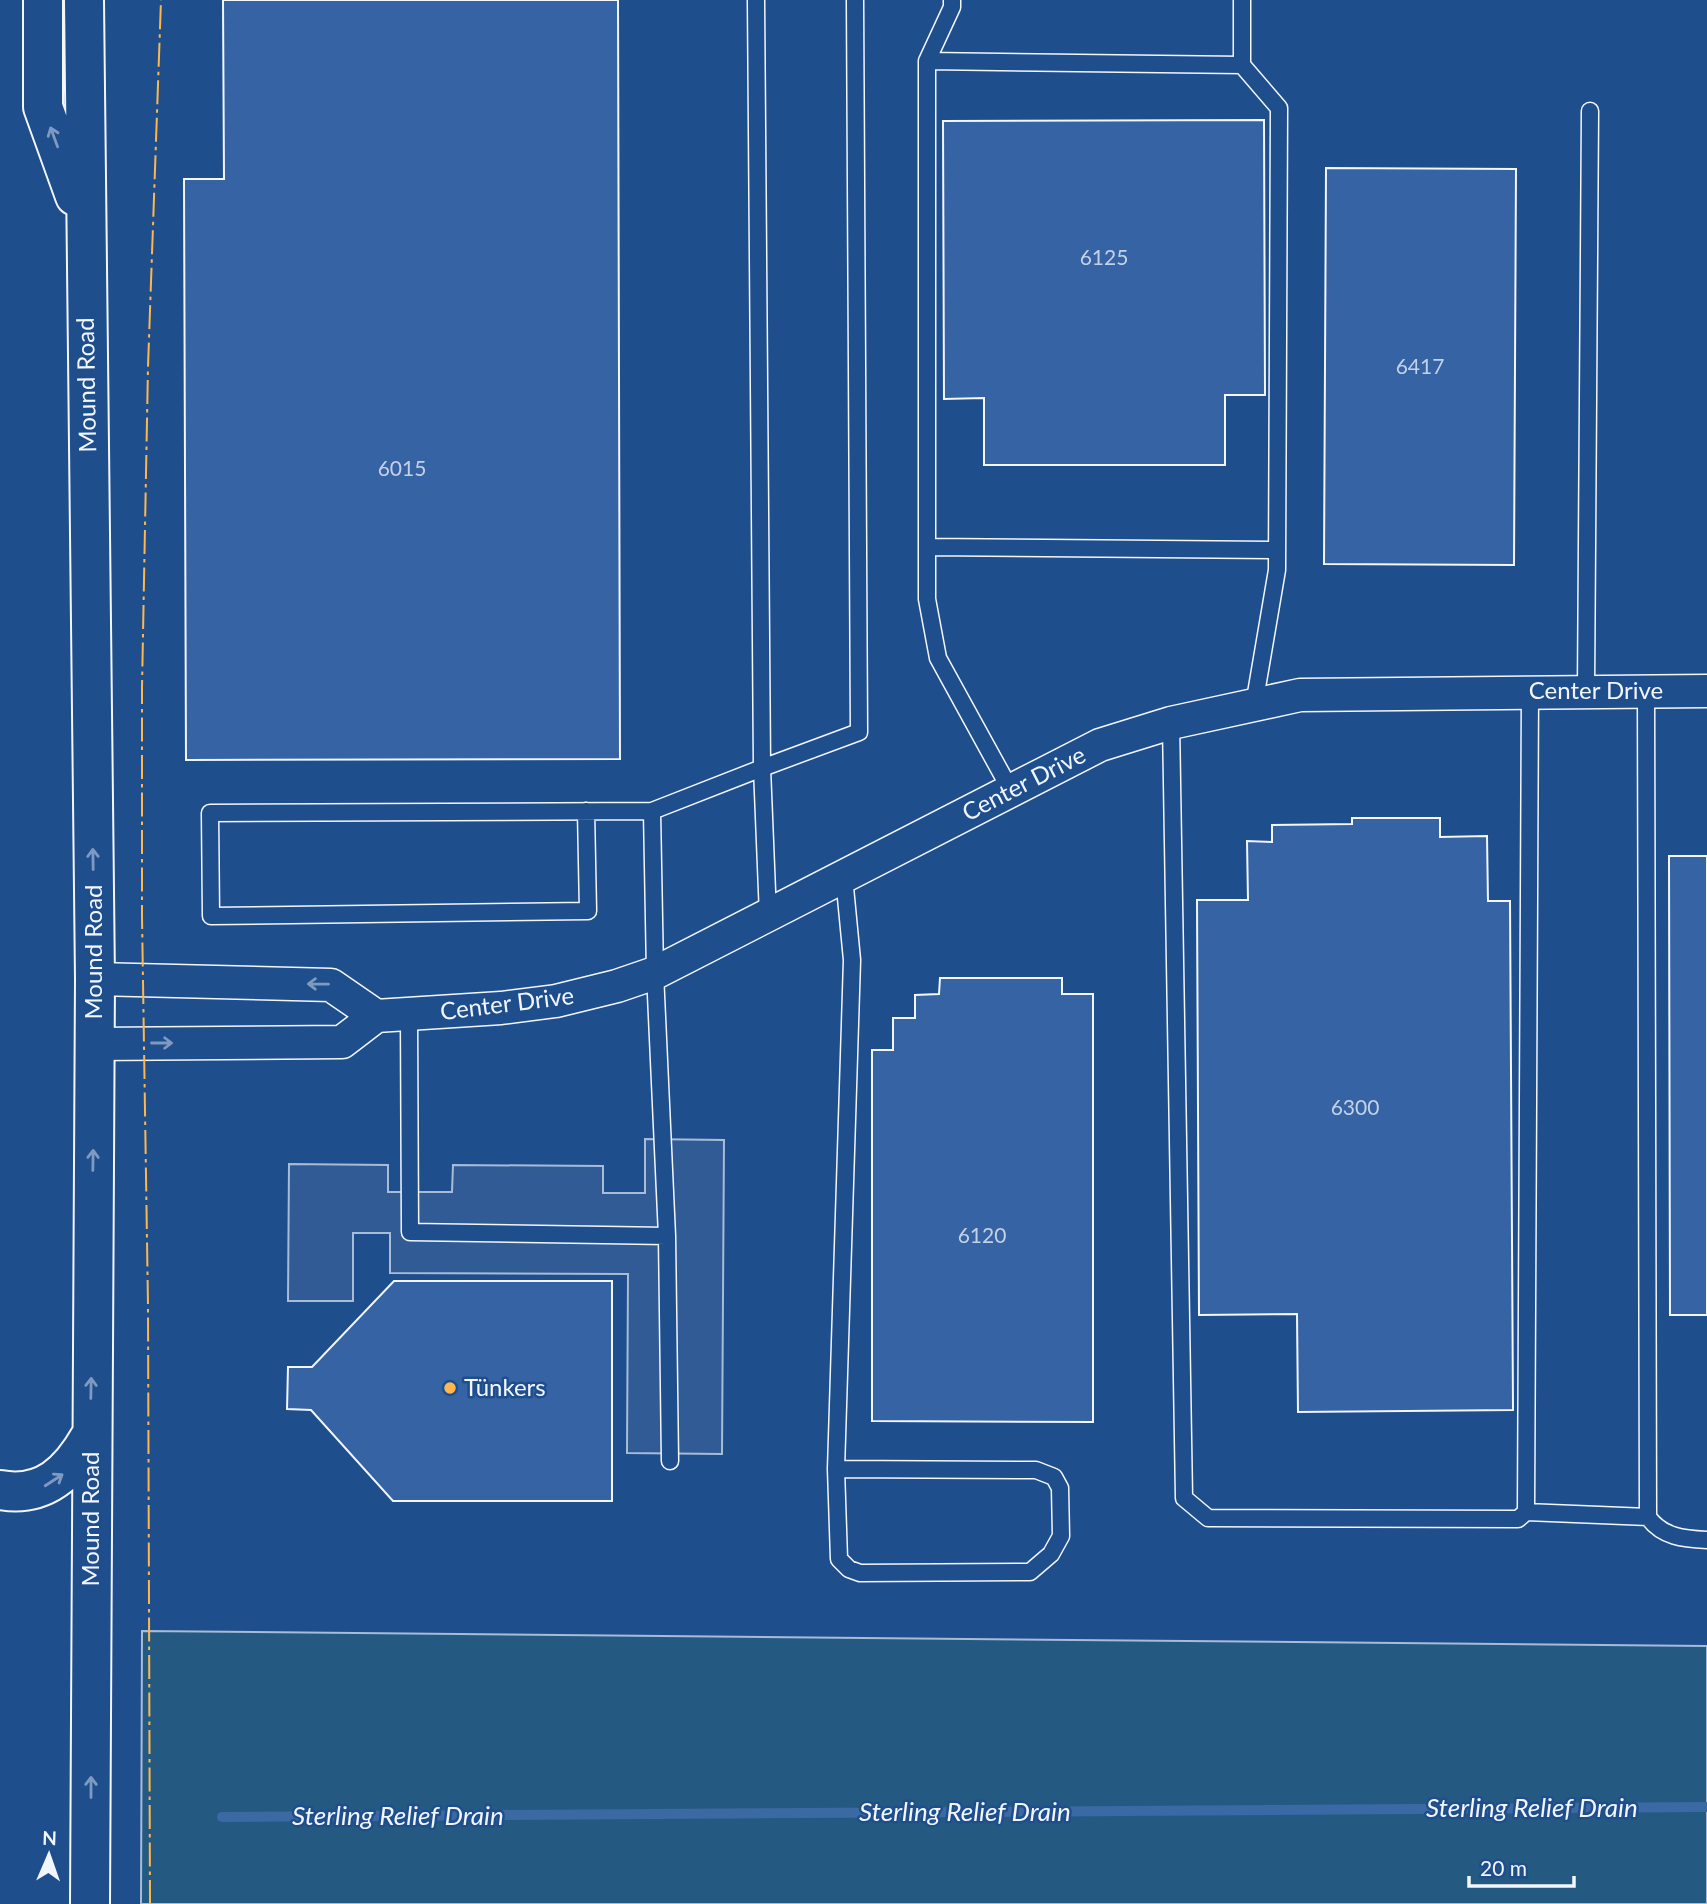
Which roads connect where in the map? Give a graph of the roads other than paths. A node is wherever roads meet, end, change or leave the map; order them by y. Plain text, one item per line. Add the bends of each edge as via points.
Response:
1 (43, 0) edge
2 (84, 0) edge
3 (755, 0) edge
4 (855, 0) edge
5 (953, 0) edge
6 (1242, 0) edge
7 (927, 61) junction
8 (1242, 65) junction
9 (1590, 111) dead end
10 (85, 224) junction
11 (927, 547) junction
12 (1277, 550) junction
13 (1586, 690) junction
14 (1530, 691) junction
15 (1646, 691) junction
16 (1707, 691) edge
17 (1254, 705) junction
18 (1171, 723) junction
19 (762, 768) junction
20 (1010, 789) junction
21 (586, 811) junction
22 (652, 811) junction
23 (844, 877) junction
24 (768, 916) junction
25 (654, 973) junction
26 (95, 979) junction
27 (376, 1016) junction
28 (409, 1016) junction
29 (94, 1044) junction
30 (667, 1236) junction
31 (90, 1437) junction
32 (670, 1461) dead end
33 (836, 1469) junction
34 (0, 1490) edge
35 (1526, 1512) junction
36 (1648, 1517) junction
37 (1707, 1540) edge
38 (90, 1904) edge

10 -> 1 main road via 43,107
2 - 10 main road, Mound Road
3 - 19 lane
4 - 19 lane via 859,732
5 - 7 lane
6 - 8 lane
7 - 8 lane
7 - 11 lane
8 - 12 lane via 1279,108
9 - 13 lane
26 -> 10 main road, Mound Road
11 - 12 lane
11 - 20 lane via 928,599 938,658
12 - 17 lane
13 - 14 street, Center Drive
13 - 15 street, Center Drive
14 - 17 street, Center Drive via 1300,695
14 - 35 lane
15 - 16 street, Center Drive
15 - 36 lane
17 - 18 street, Center Drive
18 - 20 street, Center Drive via 1100,745
18 - 35 lane via 1184,1498 1208,1518 1518,1518
19 - 22 lane
19 - 24 lane
20 - 23 street, Center Drive
21 - 21 lane via 210,813 211,916 588,911
21 - 22 lane
22 - 25 lane
23 - 24 street, Center Drive
23 - 33 lane via 852,960
24 - 25 street, Center Drive
25 - 28 street, Center Drive via 556,1001
25 - 30 lane
27 -> 26 street via 331,985
26 - 29 main road, Mound Road
27 - 28 street, Center Drive
29 -> 27 street via 342,1042
28 - 30 lane via 411,1232
31 -> 29 main road, Mound Road
30 - 32 lane
34 -> 31 main road via 20,1492 53,1482 68,1471
38 -> 31 main road, Mound Road
33 - 33 lane via 1035,1470 1054,1477 1060,1488 1061,1536 1051,1554 1030,1572 860,1573 839,1559
35 - 36 lane
36 - 37 lane via 1656,1527 1682,1539

